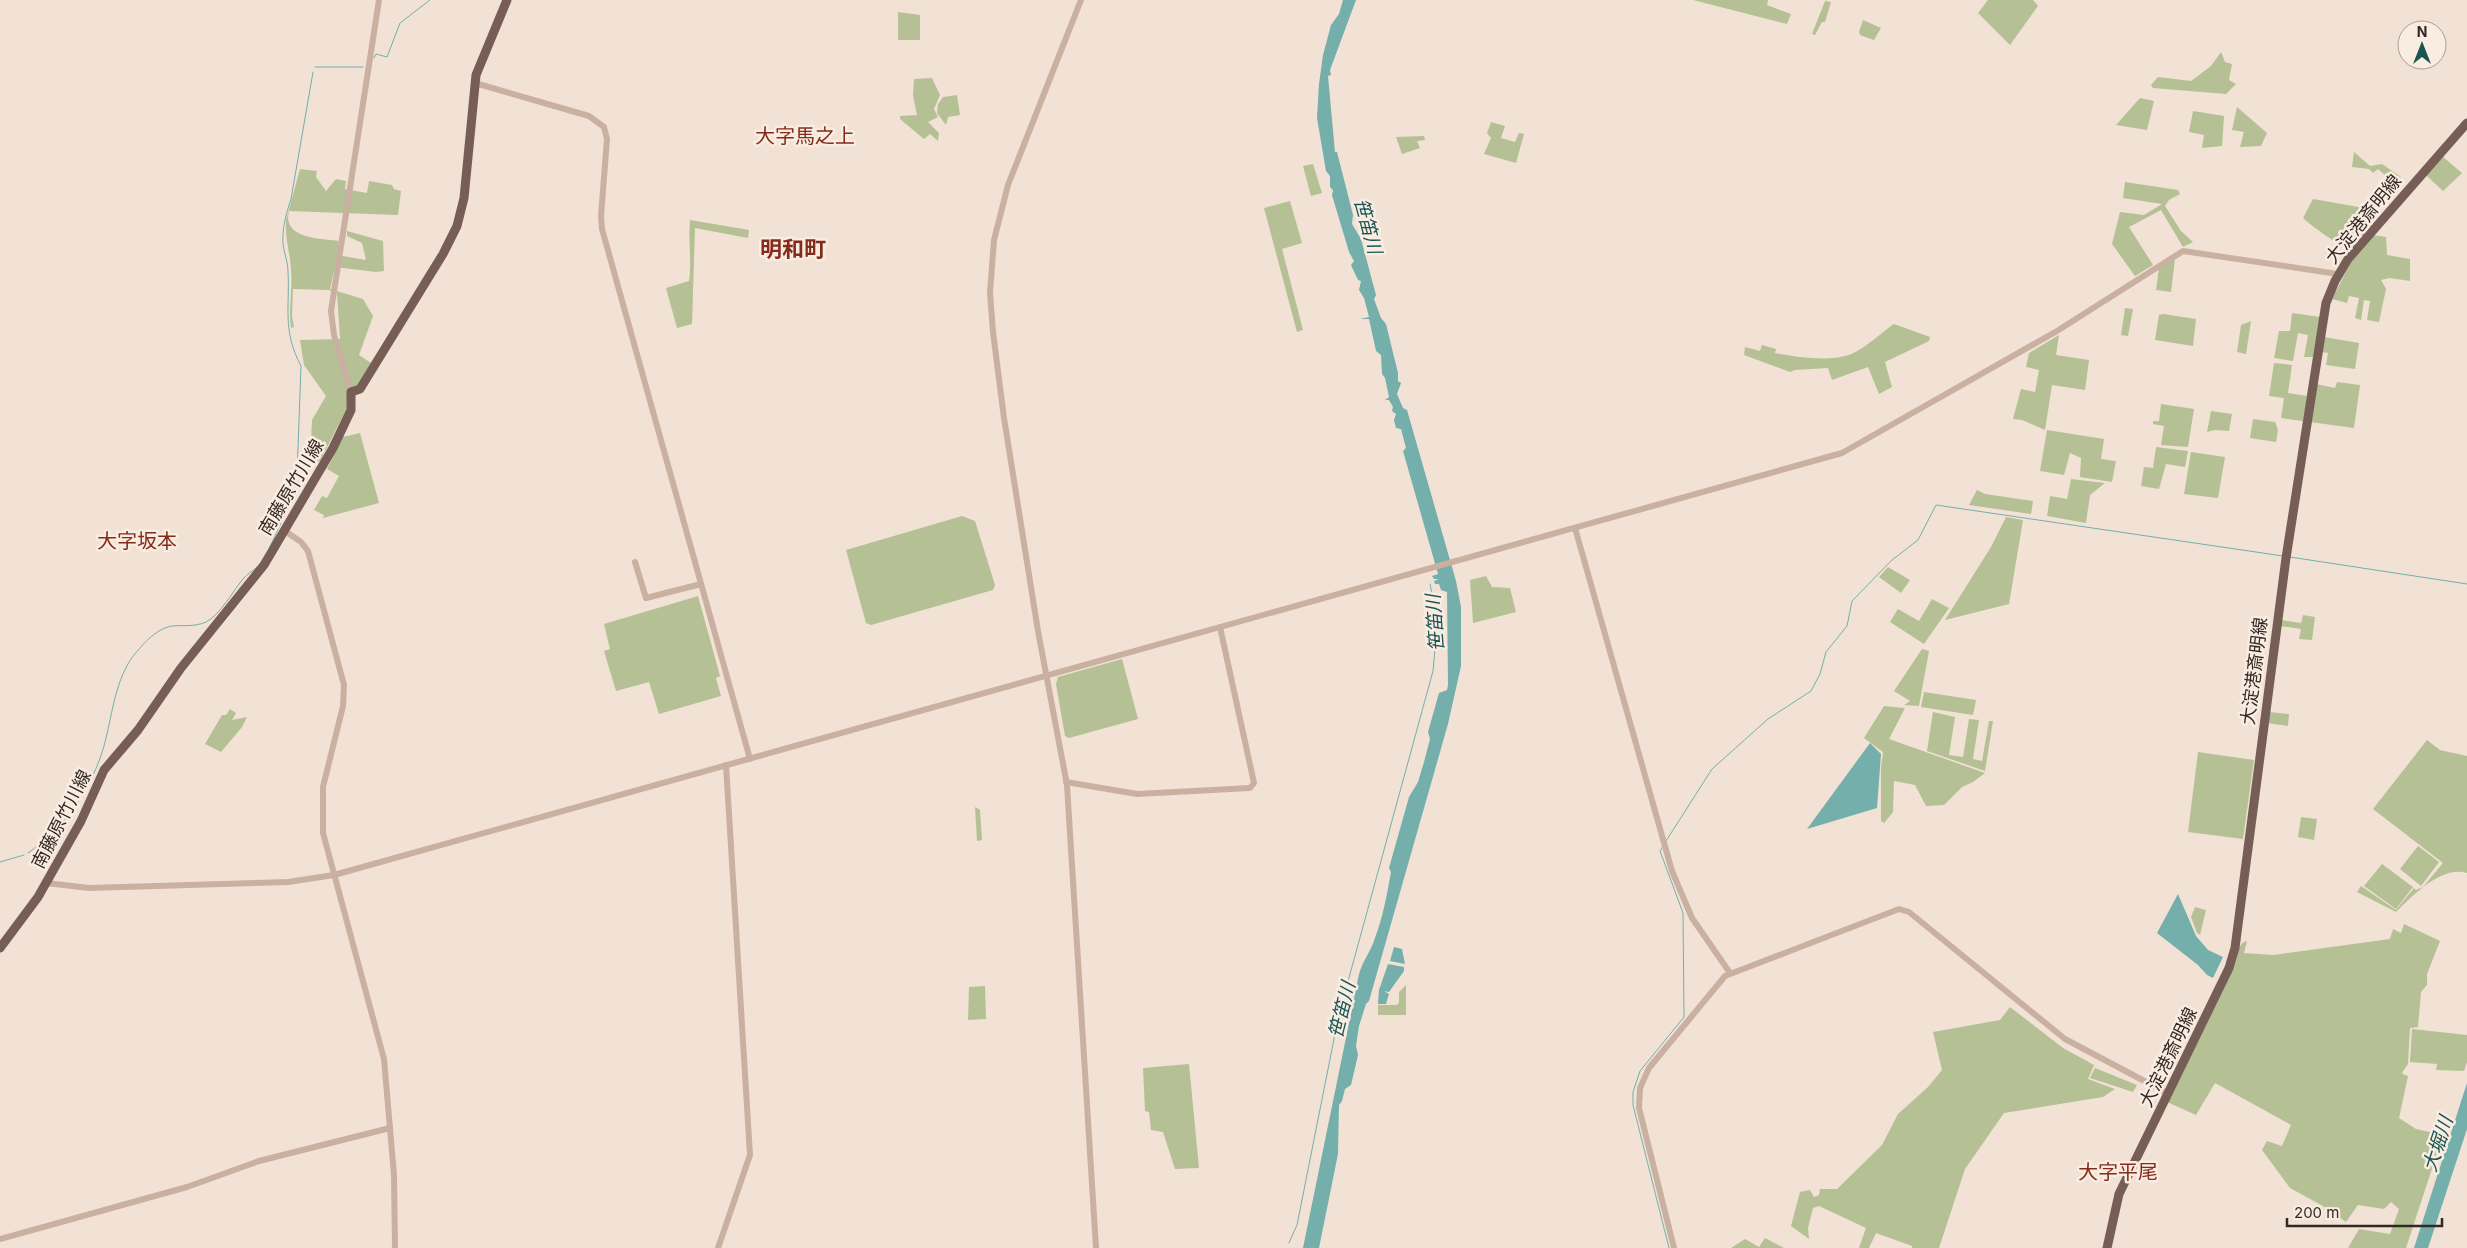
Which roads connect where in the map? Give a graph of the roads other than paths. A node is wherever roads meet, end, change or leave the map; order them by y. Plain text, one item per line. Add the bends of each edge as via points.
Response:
1 (379, 0) edge
2 (507, 0) edge
3 (1081, 0) edge
4 (475, 83) junction
5 (2467, 123) edge
6 (2338, 274) junction
7 (351, 392) junction
8 (1575, 528) junction
9 (284, 531) junction
10 (635, 562) dead end
11 (701, 584) junction
12 (1220, 627) junction
13 (1047, 676) junction
14 (750, 758) junction
15 (726, 765) junction
16 (1066, 782) junction
17 (334, 875) junction
18 (46, 883) junction
19 (0, 948) edge
20 (1730, 973) junction
21 (2167, 1093) junction
22 (390, 1128) junction
23 (0, 1239) edge
24 (395, 1248) edge
25 (718, 1248) edge
26 (1096, 1248) edge
27 (1674, 1248) edge
28 (2107, 1248) edge

1 - 7 street via 331,311 334,335
2 - 4 main road
3 - 13 street via 1008,185 994,240 990,279 1004,418
4 - 7 main road via 464,198 457,226 360,389
4 - 11 street via 589,116 604,127 607,139 602,229
5 - 6 main road, 大淀港斎明線 via 2369,233
6 - 8 street via 2183,251 2057,331 1842,453
6 - 21 main road, 大淀港斎明線 via 2323,315 2286,557 2235,948 2229,968
7 - 9 main road, 南藤原竹川線 via 352,406 342,430
8 - 12 street
8 - 20 street via 1678,888 1692,918
9 - 17 street via 308,551 344,685 343,706 321,805 323,833
9 - 18 main road, 南藤原竹川線 via 259,570 104,770 81,821
10 - 11 street via 646,598
11 - 14 street
12 - 13 street
12 - 16 street via 1254,783 1250,788 1137,794
13 - 14 street
13 - 16 street
14 - 15 street
15 - 17 street
15 - 25 street via 750,1155
16 - 26 street
17 - 18 street via 288,882 89,888
17 - 22 street via 384,1059
18 - 19 main road, 南藤原竹川線
20 - 21 street via 1904,910 2065,1039
20 - 27 street via 1652,1064 1640,1088 1640,1118
21 - 28 main road, 大淀港斎明線 via 2119,1194
22 - 23 street via 259,1161 178,1190
22 - 24 street

